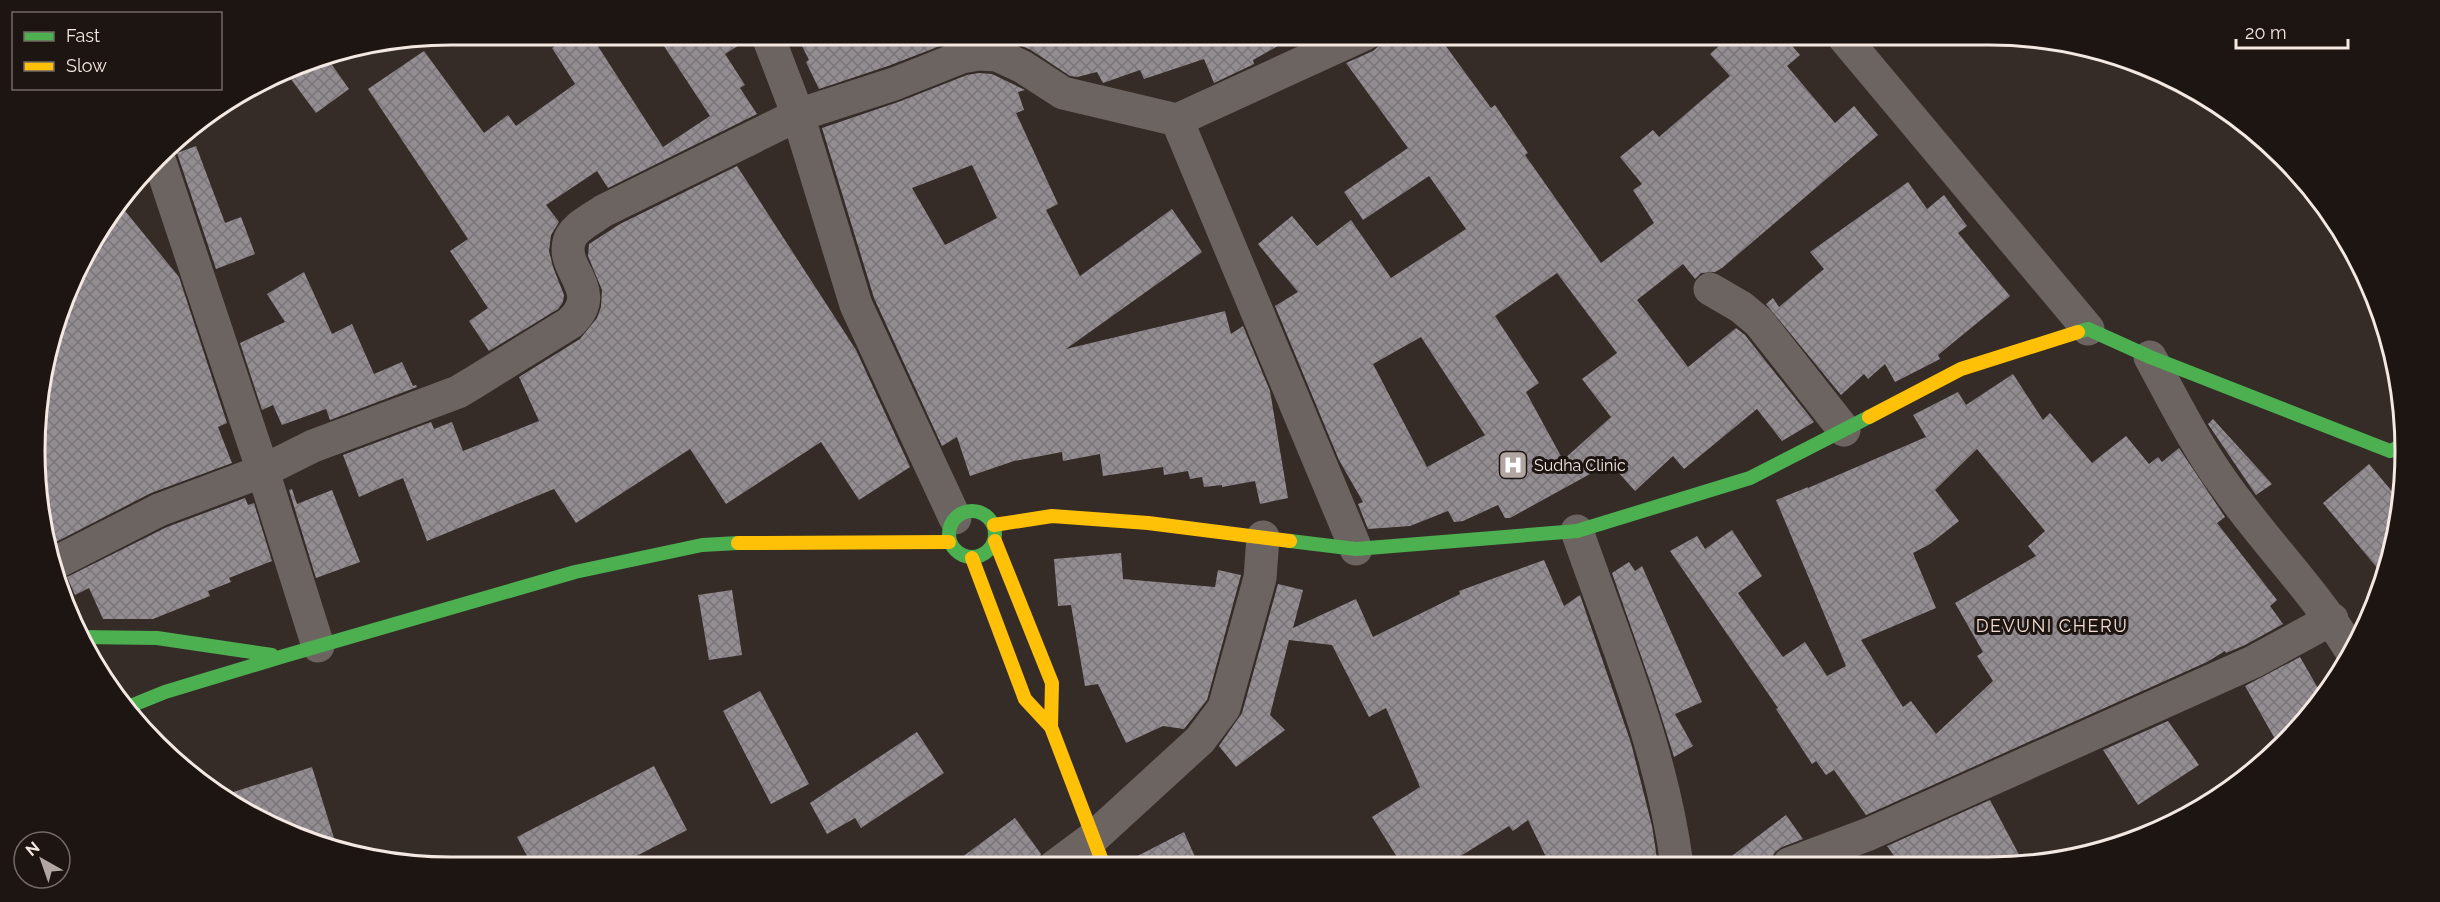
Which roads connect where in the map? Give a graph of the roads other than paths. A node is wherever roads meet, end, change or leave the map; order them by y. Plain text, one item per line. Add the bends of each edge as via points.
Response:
1 (771, 45) edge
2 (1341, 45) edge
3 (1850, 45) edge
4 (798, 115) junction
5 (1177, 120) junction
6 (162, 167) edge
7 (1710, 290) dead end
8 (2088, 329) junction
9 (2150, 357) junction
10 (1844, 430) junction
11 (2395, 449) edge
12 (263, 471) junction
13 (994, 525) junction
14 (952, 530) junction
15 (1577, 531) junction
16 (1263, 537) junction
17 (995, 540) junction
18 (1356, 549) junction
19 (972, 558) junction
20 (61, 560) dead end
21 (2332, 619) junction
22 (90, 637) edge
23 (2347, 643) edge
24 (318, 646) junction
25 (284, 656) junction
26 (134, 704) edge
27 (1051, 727) junction
28 (1099, 852) edge
29 (1083, 857) edge
30 (1676, 857) edge
31 (1808, 857) edge

1 - 4 street
2 - 5 street
3 - 8 street
4 - 5 street via 978,54 997,55 1064,93
4 - 12 street via 603,211 575,231 568,243 585,302 570,323 458,392 313,446
4 - 14 street via 856,305
5 - 18 street
6 - 12 street
7 - 10 street via 1759,322
8 - 9 street
8 - 10 street via 1961,369
9 - 11 street
9 - 21 street via 2222,481
10 - 15 street via 1750,478
12 - 20 street via 159,510
12 - 24 street
13 - 14 street via 987,515 965,511
13 - 16 street via 1052,516
13 - 17 street
14 - 19 street via 958,554
14 - 24 street via 702,545 574,572
15 - 18 street
15 - 30 street via 1661,782
16 - 18 street
16 - 28 street via 1260,578 1224,708
17 - 19 street via 986,554
17 - 27 street via 1052,683
19 - 27 street via 1024,699
21 - 23 street
21 - 31 street via 2253,662 1869,834
22 - 25 street via 157,638
24 - 25 street
25 - 26 street
27 - 28 street
28 - 29 street

